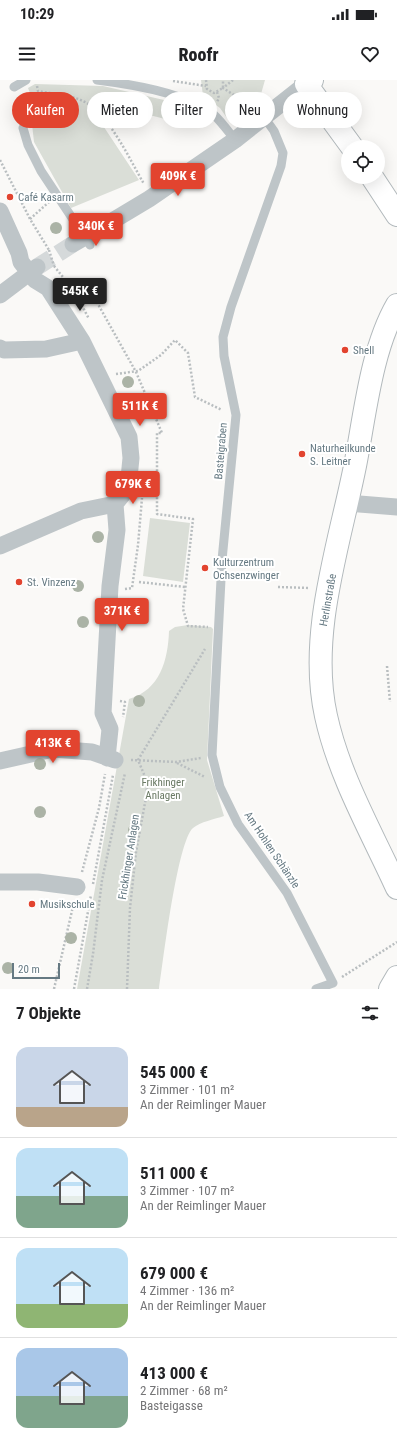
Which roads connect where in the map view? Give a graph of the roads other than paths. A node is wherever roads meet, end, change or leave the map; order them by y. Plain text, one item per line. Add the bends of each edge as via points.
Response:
1 (26, 80) edge
2 (97, 80) edge
3 (309, 82) edge
4 (14, 87) dead end
5 (275, 108) edge
6 (23, 128) dead end
7 (250, 128) edge
8 (271, 128) edge
9 (235, 140) junction
10 (347, 140) edge
11 (377, 184) edge
12 (0, 211) edge
13 (397, 215) edge
14 (82, 242) joint
15 (32, 270) junction
16 (0, 295) edge
17 (397, 305) edge
18 (82, 341) junction
19 (0, 348) edge
20 (347, 503) junction
21 (115, 504) junction
22 (397, 507) edge
23 (0, 546) edge
24 (212, 755) joint
25 (0, 761) edge
26 (0, 882) edge
27 (77, 887) dead end
28 (397, 888) edge
29 (397, 977) edge
30 (316, 989) edge
31 (390, 989) edge

1 - 4 lane
2 - 9 lane via 149,89 199,106 212,114
3 - 5 street
3 - 10 main road
6 - 14 lane via 41,171
7 - 9 street
8 - 24 lane, Basteigraben via 283,153 281,166 230,307 223,337 225,363 236,415 222,560
9 - 14 street, bridge
11 - 13 main road
12 - 15 street via 21,262
15 - 16 street
15 - 18 street via 48,288
17 - 20 main road, Herlinstraße via 390,316 379,347
18 - 19 street via 46,349
18 - 21 street via 129,437 131,458 128,488
20 - 22 street
20 - 28 main road, Herlinstraße via 328,589 322,639 326,716 350,784
21 - 23 street via 81,510
21 - 25 street via 116,530 110,586 103,713 119,761 92,752 53,748
24 - 30 lane, Am Hohlen Schänzle via 220,787 238,824 287,893 333,982
26 - 27 street via 38,882
29 - 31 main road

